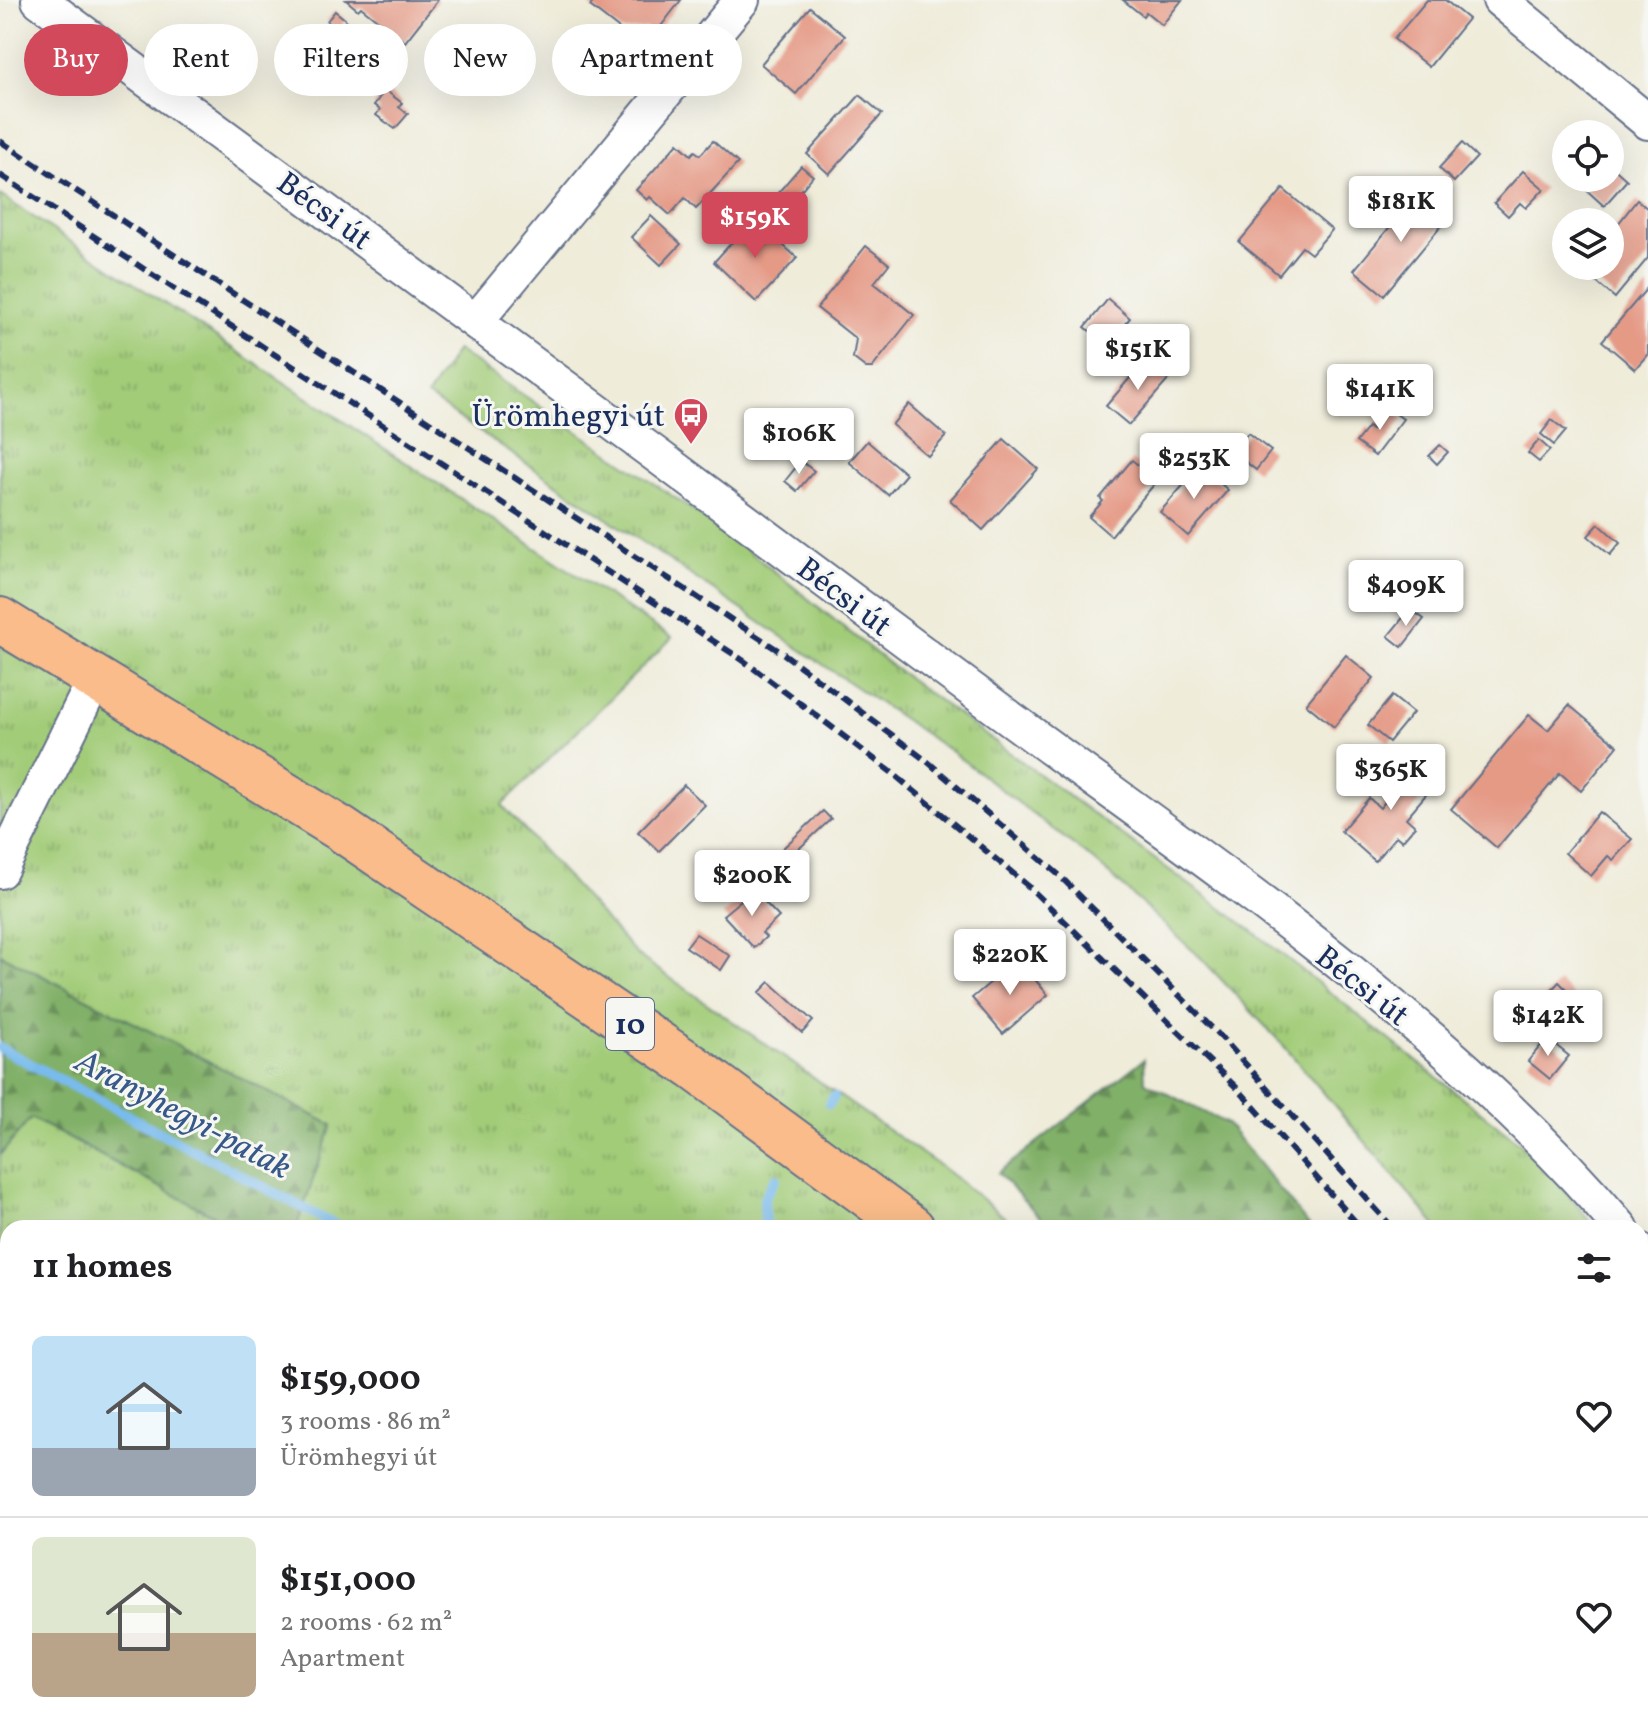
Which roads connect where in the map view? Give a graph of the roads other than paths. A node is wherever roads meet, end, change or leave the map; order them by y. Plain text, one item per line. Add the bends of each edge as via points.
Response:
1 (39, 0) edge
2 (742, 0) edge
3 (1500, 0) edge
4 (1648, 122) edge
5 (476, 321) junction
6 (0, 620) edge
7 (96, 677) junction
8 (0, 871) edge
9 (901, 1220) edge
10 (1614, 1220) edge

1 - 5 street, Bécsi út
2 - 5 street
3 - 4 street
5 - 10 street, Bécsi út via 1212,868 1428,1036 1533,1131
6 - 7 main road, 10
7 - 8 street
7 - 9 main road, 10 via 341,829 693,1067

